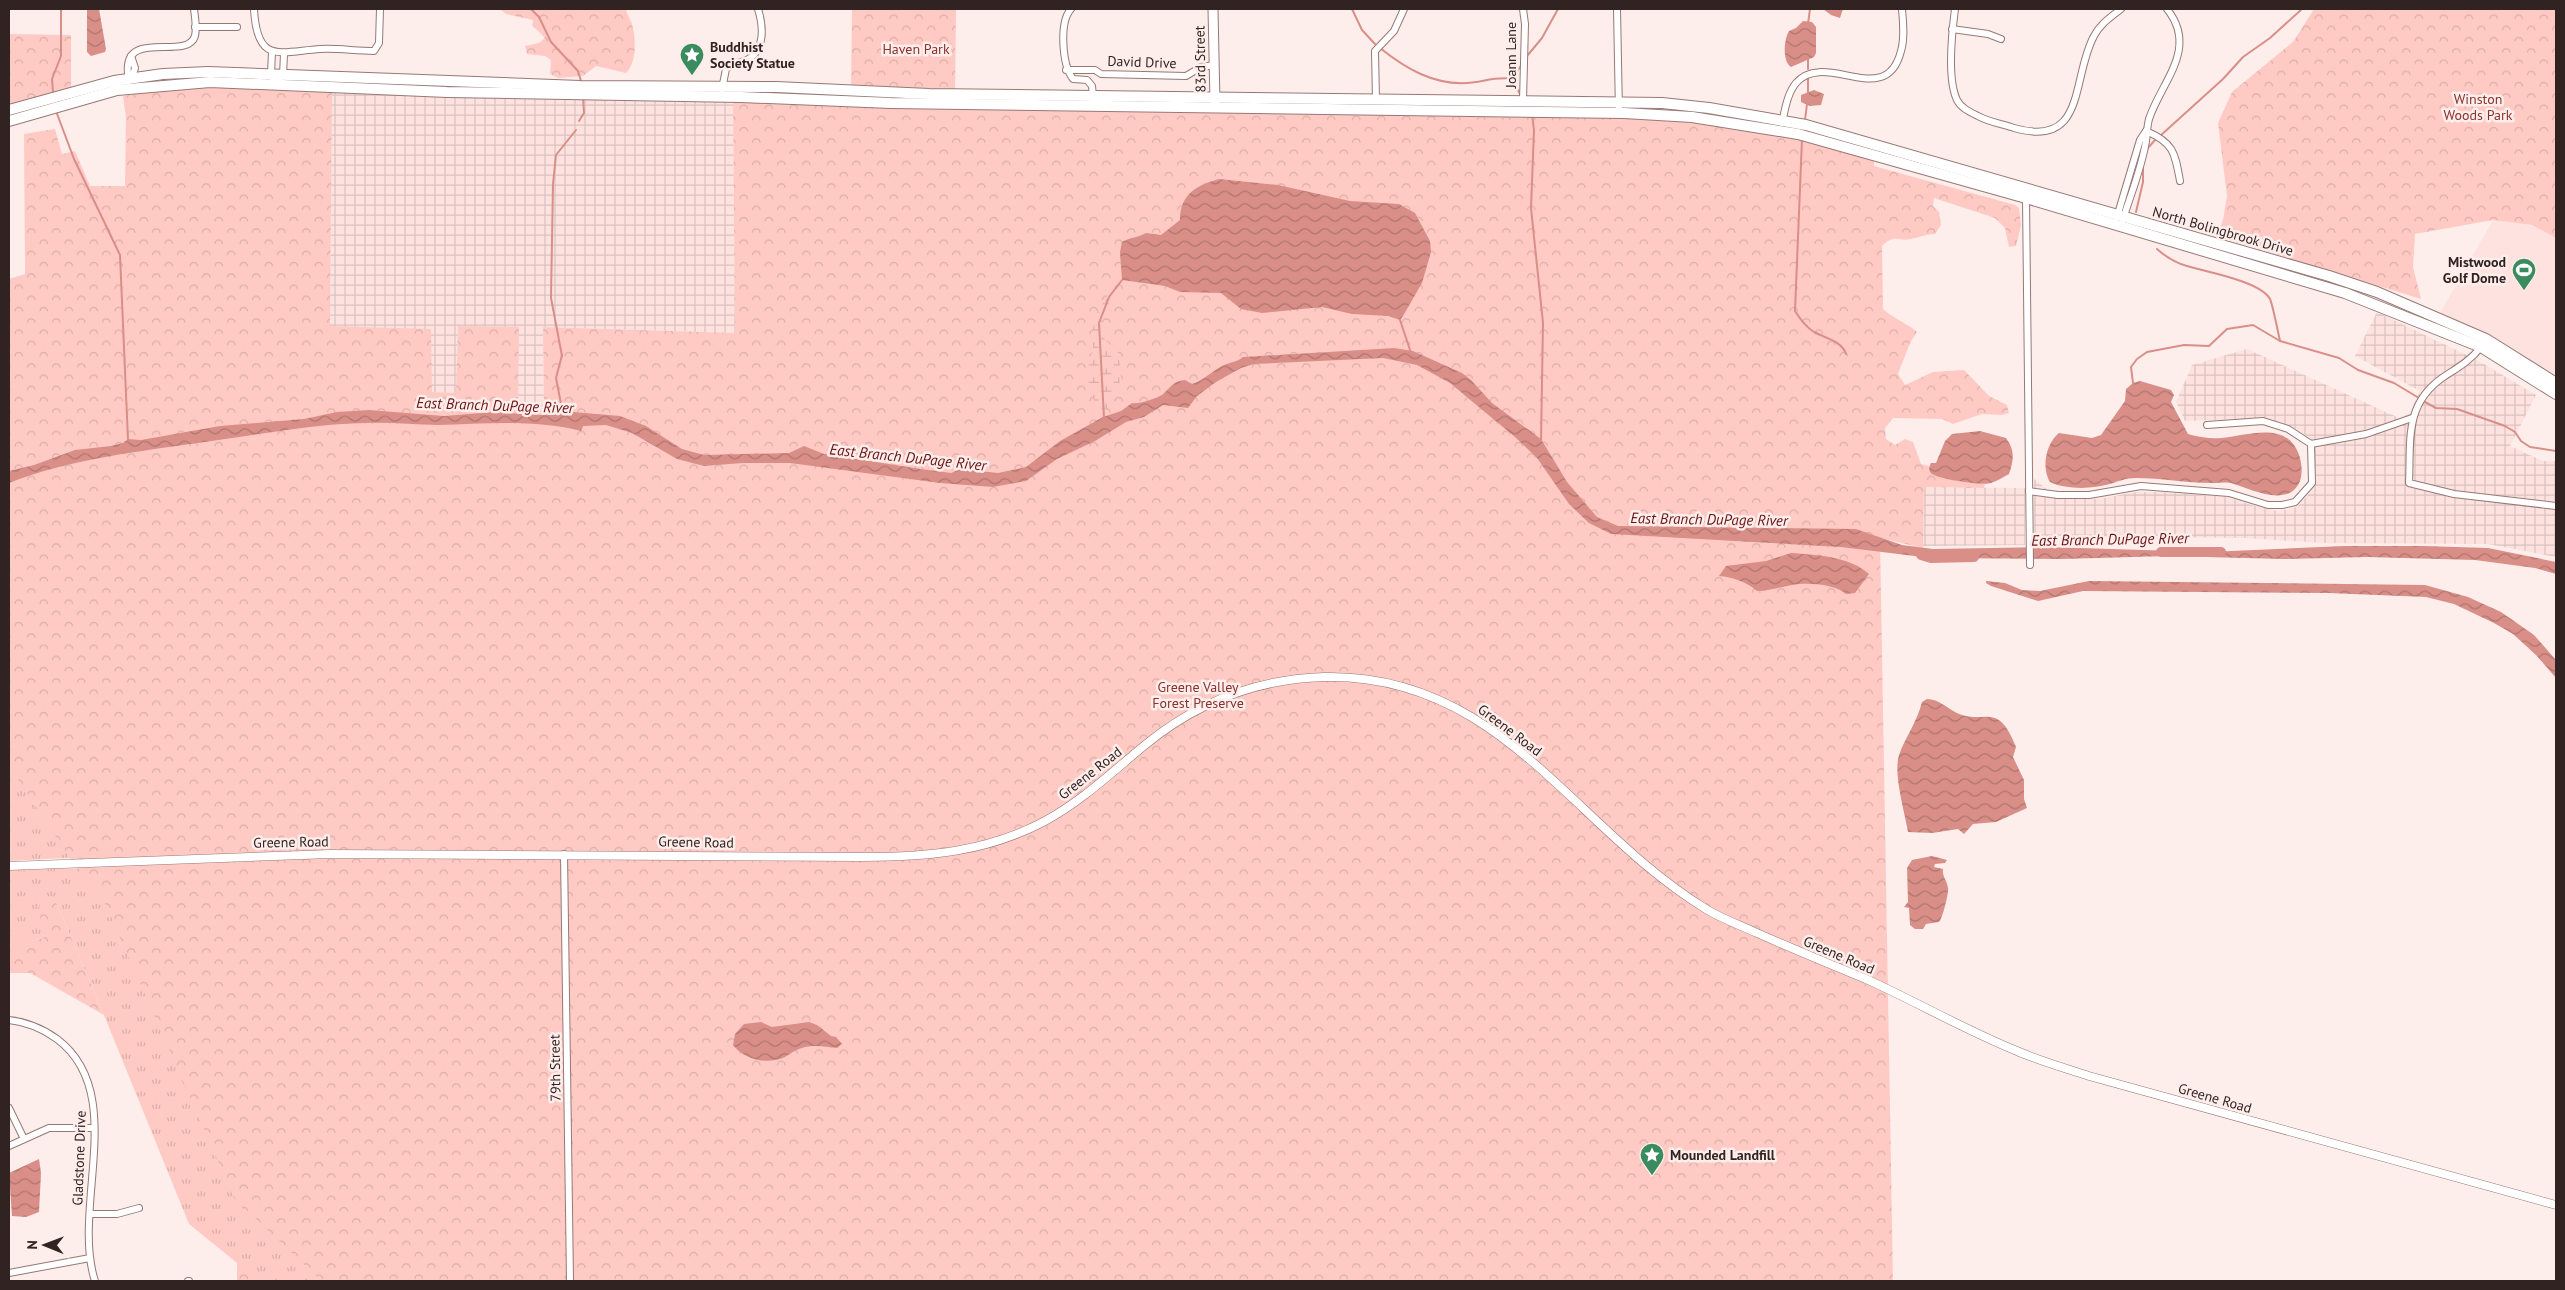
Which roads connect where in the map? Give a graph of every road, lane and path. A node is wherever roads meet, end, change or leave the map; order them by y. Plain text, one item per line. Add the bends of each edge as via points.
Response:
1 (194, 9) edge
2 (254, 9) edge
3 (380, 9) edge
4 (758, 9) edge
5 (1070, 9) edge
6 (1213, 9) edge
7 (1404, 9) edge
8 (1523, 9) edge
9 (1617, 9) edge
10 (1902, 9) edge
11 (1955, 9) edge
12 (2121, 9) edge
13 (2167, 9) edge
14 (236, 26) dead end
15 (195, 27) junction
16 (1952, 29) junction
17 (2001, 39) dead end
18 (272, 52) junction
19 (284, 54) junction
20 (1214, 65) junction
21 (1066, 70) junction
22 (271, 74) junction
23 (283, 75) junction
24 (132, 78) junction
25 (275, 85) junction
26 (722, 92) junction
27 (1093, 96) junction
28 (1376, 100) junction
29 (1523, 101) junction
30 (1215, 103) junction
31 (1619, 107) junction
32 (9, 110) edge
33 (9, 121) edge
34 (1781, 126) junction
35 (2146, 131) junction
36 (2180, 181) dead end
37 (2026, 198) junction
38 (2120, 222) junction
39 (2481, 347) junction
40 (2556, 383) edge
41 (2556, 394) edge
42 (2412, 418) junction
43 (2207, 425) dead end
44 (2311, 444) junction
45 (2029, 491) junction
46 (2556, 506) edge
47 (2030, 565) dead end
48 (564, 854) junction
49 (9, 866) edge
50 (9, 1020) edge
51 (9, 1108) edge
52 (94, 1128) junction
53 (24, 1139) junction
54 (9, 1146) edge
55 (2556, 1205) edge
56 (139, 1208) dead end
57 (90, 1214) junction
58 (90, 1258) junction
59 (9, 1273) edge
60 (95, 1281) edge
61 (570, 1281) edge

1 - 15 street
2 - 18 street via 257,33
3 - 19 street via 379,43 374,51 338,48
4 - 26 street via 762,26 760,44 752,56 726,69
5 - 21 street via 1064,27
6 - 20 main road, 83rd Street
7 - 28 street via 1394,32 1375,51
8 - 29 street, Joann Lane
9 - 31 street
10 - 34 street via 1901,53 1888,72 1868,80 1832,72 1811,73 1795,85
11 - 16 street
12 - 16 street via 2104,22 2094,36 2071,112 2062,125 2044,132 2030,132 1983,118 1968,111 1958,101 1953,87
13 - 35 street via 2174,19 2178,35 2178,59 2152,111
14 - 15 street
15 - 24 street via 195,36 187,45 141,49 131,56 135,68
16 - 17 street
18 - 19 street
18 - 22 street
19 - 23 street
20 - 21 street, David Drive via 1201,67 1186,76
20 - 30 main road, 83rd Street
21 - 27 street via 1073,79 1087,80 1092,86
22 - 23 main road
22 - 24 main road via 185,72
22 - 25 street
23 - 25 street
23 - 26 main road
24 - 32 main road
25 - 26 main road via 486,93
25 - 33 main road via 210,82 117,90
26 - 27 main road
26 - 30 main road via 891,103
27 - 30 main road
28 - 29 main road
28 - 30 main road
29 - 31 main road
30 - 31 main road
31 - 34 main road via 1709,108
34 - 37 main road, North Bolingbrook Drive via 1873,156
34 - 38 main road, North Bolingbrook Drive via 1867,142
35 - 36 street via 2165,141 2172,149
35 - 38 street via 2146,141
37 - 38 main road, North Bolingbrook Drive
37 - 45 street
38 - 39 main road, North Bolingbrook Drive via 2345,292
38 - 40 main road, North Bolingbrook Drive via 2329,276 2377,292 2486,338
39 - 41 main road, North Bolingbrook Drive
39 - 42 street via 2472,359 2443,378 2425,395
42 - 44 street via 2366,434
42 - 46 street via 2409,483 2454,494
43 - 44 street via 2263,421 2288,429
44 - 45 street via 2312,483 2295,502 2282,505 2261,503 2229,493 2141,486 2089,495
45 - 47 street
48 - 49 street, Greene Road via 330,854
48 - 55 street, Greene Road via 911,857 971,849 1024,831 1065,809 1163,731 1216,701 1258,686 1305,678 1339,677 1387,683 1443,701 1492,729 1658,875 1711,912 1870,981 2014,1050 2089,1076
48 - 61 street, 79th Street
50 - 52 street, Gladstone Drive via 42,1029 70,1049 90,1087
51 - 53 street
52 - 53 street via 50,1128
52 - 57 street, Gladstone Drive
53 - 54 street
56 - 57 street via 118,1214
57 - 58 street, Gladstone Drive
58 - 59 street
58 - 60 street, Gladstone Drive

